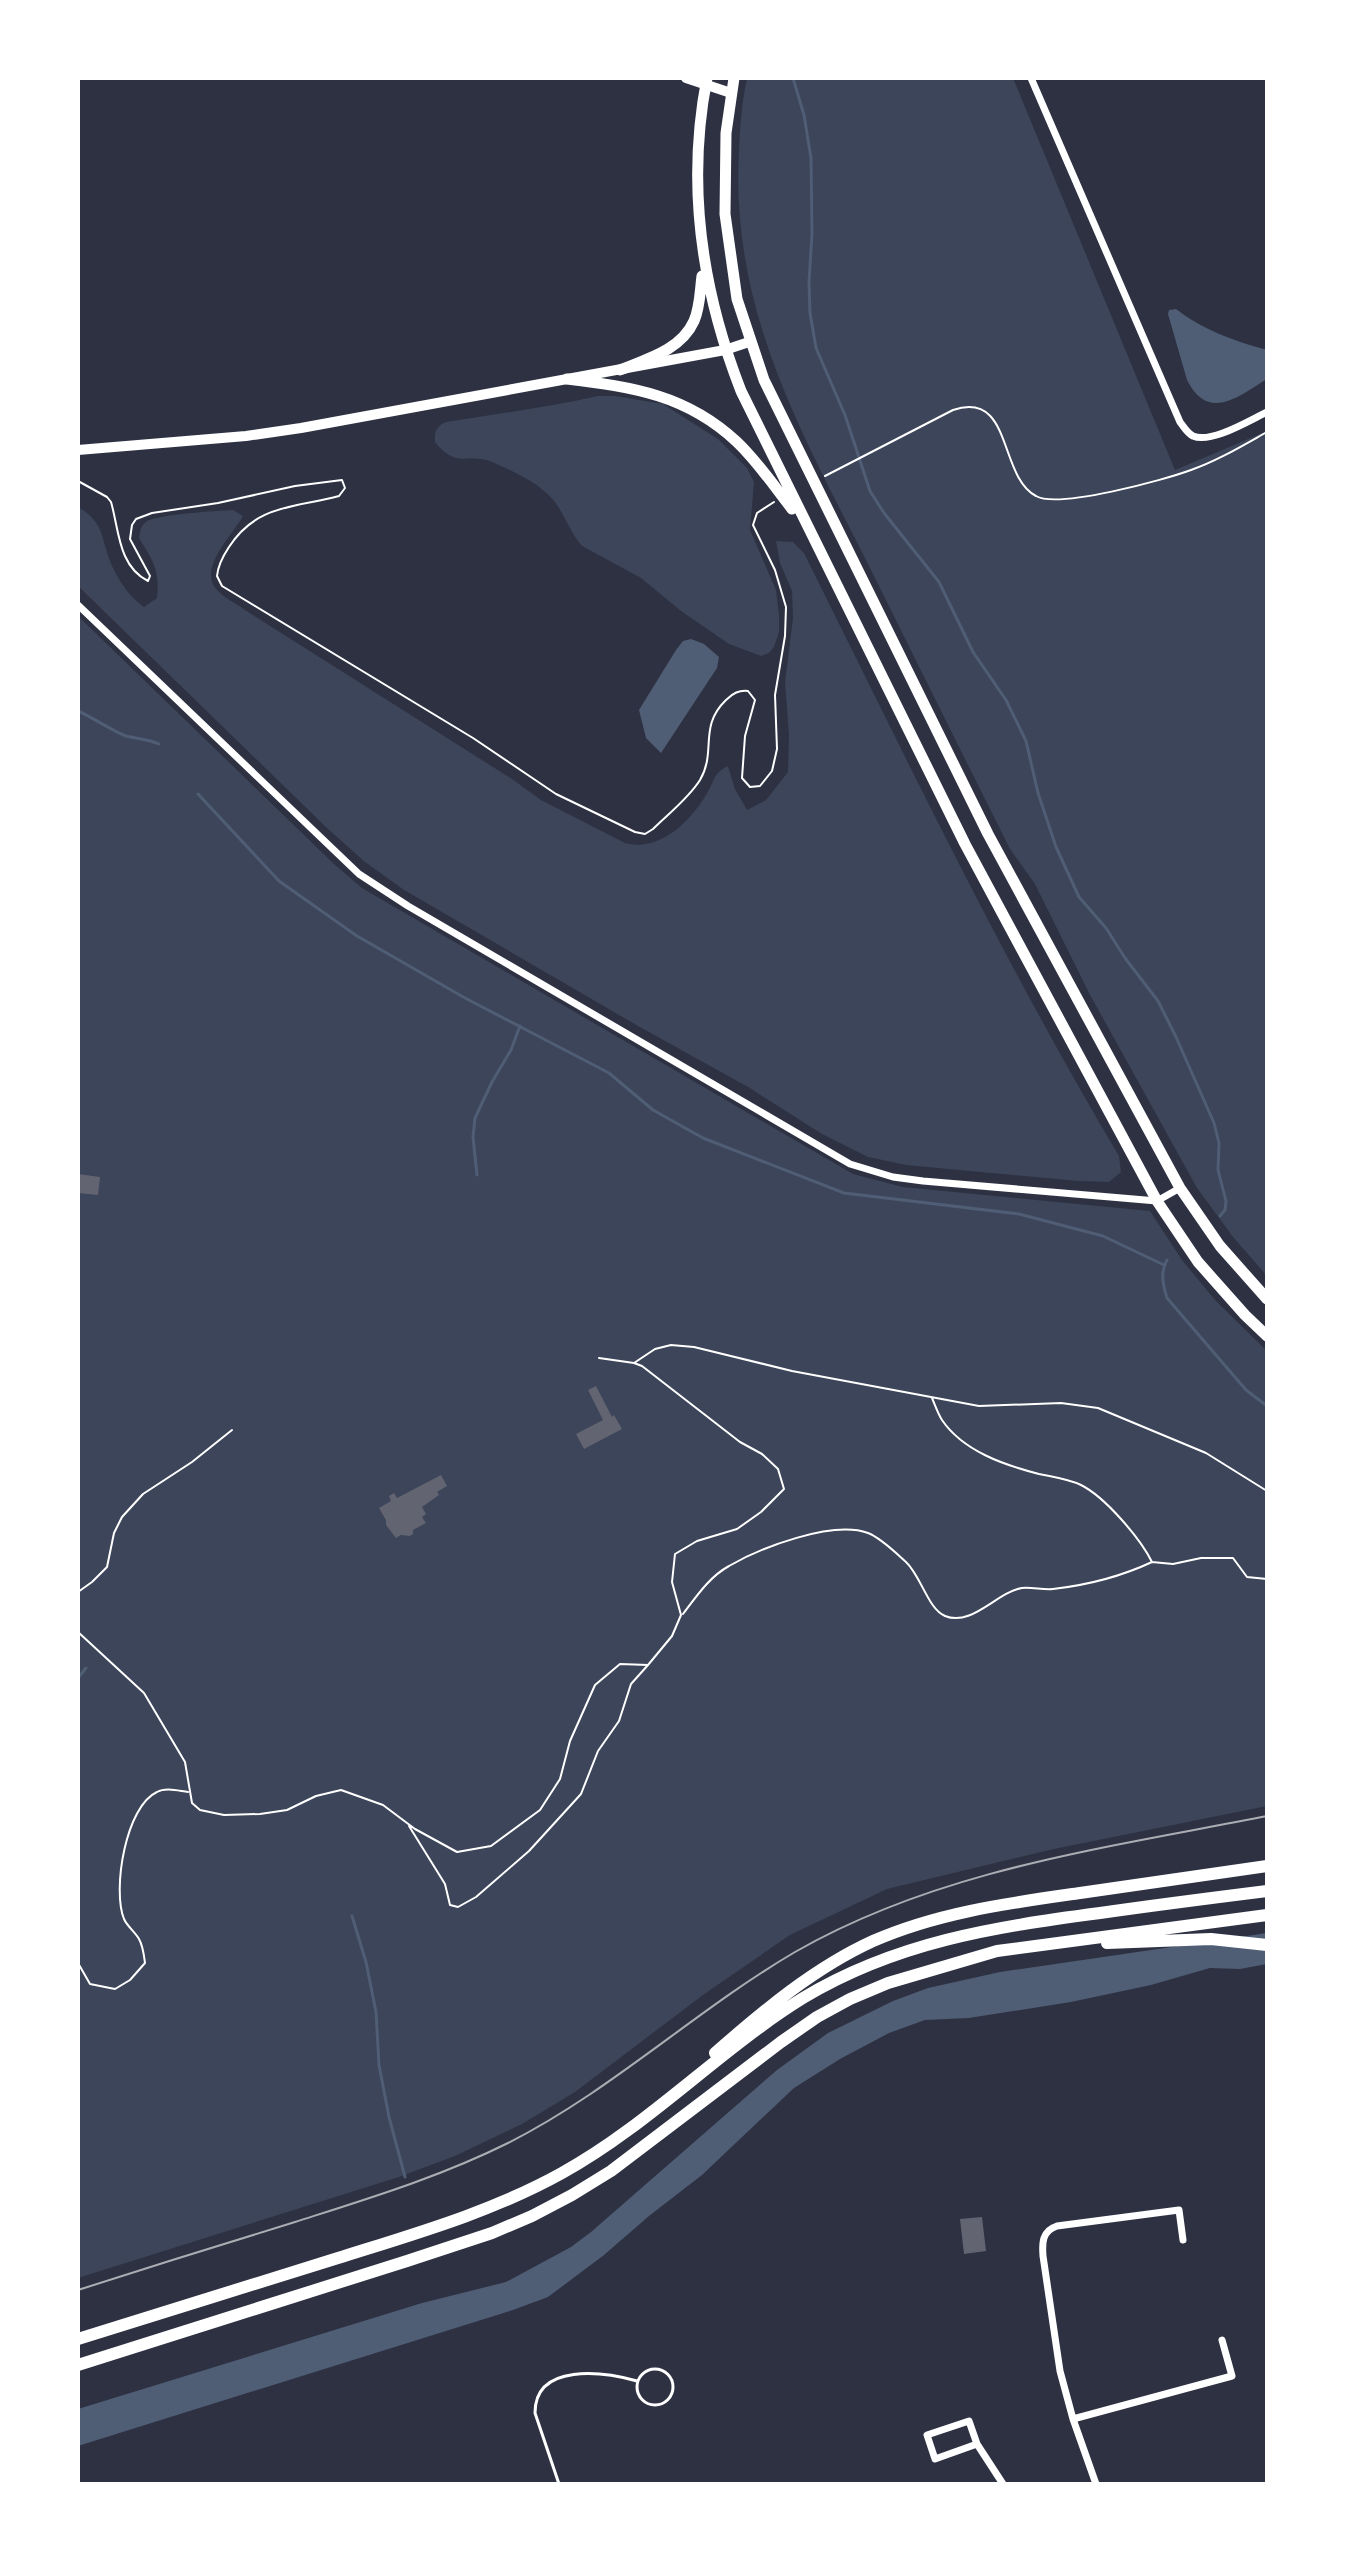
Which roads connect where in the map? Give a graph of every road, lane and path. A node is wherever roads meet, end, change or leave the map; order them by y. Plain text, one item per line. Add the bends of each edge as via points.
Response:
1 (686, 78) edge
2 (734, 78) edge
3 (1031, 78) edge
4 (706, 82) edge
5 (731, 93) junction
6 (704, 264) junction
7 (749, 342) junction
8 (725, 350) junction
9 (620, 370) junction
10 (567, 379) junction
11 (1267, 412) edge
12 (1267, 432) edge
13 (78, 450) edge
14 (820, 479) dead end
15 (78, 481) edge
16 (780, 499) dead end
17 (806, 527) junction
18 (78, 605) edge
19 (1180, 1188) junction
20 (1157, 1201) junction
21 (1267, 1299) edge
22 (1267, 1336) edge
23 (599, 1358) dead end
24 (634, 1363) junction
25 (932, 1398) junction
26 (232, 1430) dead end
27 (1267, 1491) edge
28 (1152, 1562) junction
29 (1267, 1579) edge
30 (78, 1592) edge
31 (681, 1615) junction
32 (78, 1632) edge
33 (648, 1665) junction
34 (189, 1792) junction
35 (406, 1822) junction
36 (1267, 1866) edge
37 (1267, 1891) edge
38 (1267, 1915) edge
39 (1267, 1945) edge
40 (1032, 1946) junction
41 (78, 1963) edge
42 (637, 2122) junction
43 (1183, 2240) dead end
44 (78, 2339) edge
45 (1222, 2340) dead end
46 (78, 2365) edge
47 (637, 2381) junction
48 (1073, 2419) junction
49 (977, 2444) junction
50 (559, 2484) edge
51 (1003, 2484) edge
52 (1096, 2484) edge

1 - 4 main road
2 - 5 main road
3 - 11 street via 1180,422 1192,436 1208,437
4 - 5 main road
4 - 6 main road via 698,176
5 - 7 main road via 725,214
6 - 8 main road
6 - 9 main road via 698,308 688,331 665,351
7 - 8 main road
7 - 19 main road via 785,427 988,834
8 - 9 main road
8 - 17 main road
9 - 10 main road
10 - 13 main road via 246,436
10 - 17 main road via 652,393 697,412 739,444
12 - 14 path via 1192,470 1052,500 1027,490 997,425 973,406 953,410
15 - 16 path via 111,502 123,552 148,581 129,532 145,515 342,480 345,488 339,496 252,521 221,560 217,576 222,586 556,794 645,834 699,782 707,763 710,723 738,691 748,691 755,700 742,755 746,784 760,786 772,771 786,607 753,525 757,513
17 - 20 main road via 998,909
18 - 20 street via 359,874 850,1164 923,1181
19 - 20 street
19 - 21 main road via 1220,1246
20 - 22 main road via 1198,1262
23 - 24 path
24 - 25 path via 655,1349 694,1347
24 - 31 path via 762,1454 778,1469 784,1489 737,1529 675,1554 672,1582
25 - 27 path via 979,1406 1061,1403 1098,1408 1206,1453
25 - 28 path via 942,1420 963,1442 989,1457 1071,1481 1099,1496
26 - 30 path via 143,1494 114,1533 107,1567
28 - 29 path via 1233,1558 1247,1577
28 - 31 path via 1107,1580 1022,1588 955,1618 934,1607 909,1565 888,1547 868,1533 838,1530 787,1540 727,1566
31 - 33 path via 672,1636
32 - 34 path via 144,1693 185,1762
33 - 35 path via 620,1664 595,1685 560,1779 540,1810 491,1846 457,1852
33 - 35 path via 631,1684 619,1721 598,1751 581,1794 529,1851 476,1897 458,1907 450,1905 445,1884
34 - 35 path via 200,1810 224,1815 287,1810 341,1790 383,1805
34 - 41 path via 161,1789 150,1796 136,1816 124,1852 118,1883 124,1920 141,1942 145,1963 115,1989 90,1984
36 - 42 highway via 987,1907 872,1942 759,2014
37 - 42 highway via 991,1928 878,1960 769,2021
38 - 40 highway
39 - 40 highway via 1211,1939
40 - 46 highway via 923,1971 850,1999 781,2042 611,2171 532,2216
42 - 44 highway via 562,2173 484,2209
43 - 48 street via 1179,2210 1057,2226 1044,2237 1057,2355
45 - 48 street via 1232,2376
47 - 47 lane via 645,2402 657,2405 673,2389 671,2377 662,2370 650,2369
47 - 50 lane via 619,2376 557,2377 541,2390 535,2413
48 - 52 street
49 - 49 street via 969,2421 927,2435 935,2459
49 - 51 street

